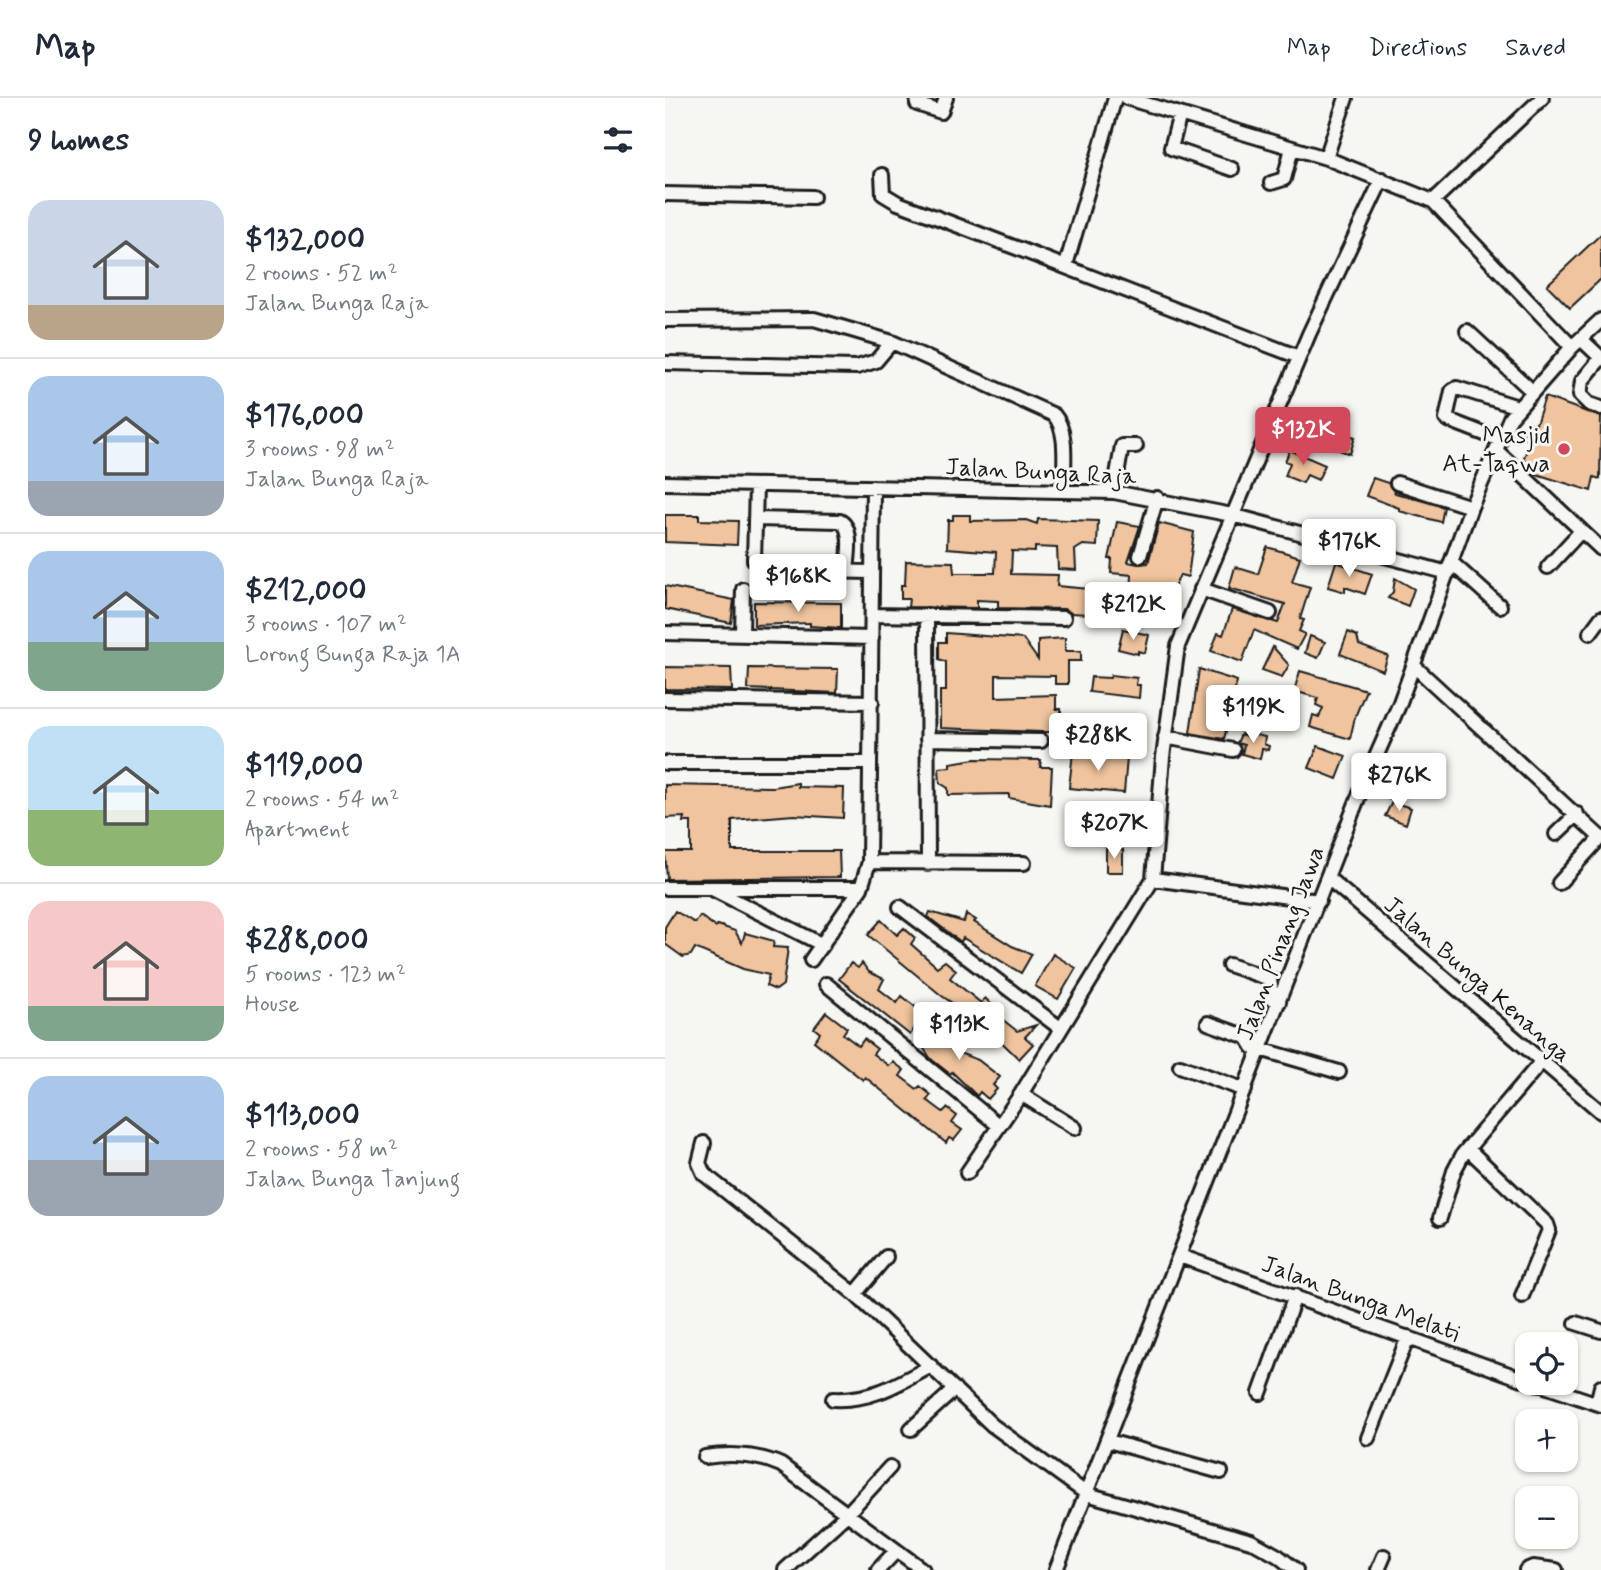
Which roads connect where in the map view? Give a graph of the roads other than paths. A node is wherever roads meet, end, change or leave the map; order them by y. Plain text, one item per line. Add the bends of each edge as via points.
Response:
1 (946, 98) edge
2 (1115, 98) edge
3 (1126, 98) edge
4 (1346, 98) edge
5 (1542, 98) edge
6 (1161, 103) edge
7 (917, 104) dead end
8 (1180, 114) junction
9 (1292, 148) junction
10 (1326, 158) junction
11 (1233, 169) dead end
12 (882, 175) dead end
13 (1382, 179) junction
14 (1271, 183) dead end
15 (665, 194) edge
16 (813, 197) dead end
17 (1433, 201) junction
18 (1066, 265) junction
19 (665, 320) edge
20 (1601, 320) edge
21 (1467, 331) dead end
22 (892, 342) junction
23 (1577, 343) junction
24 (1299, 357) junction
25 (1601, 358) edge
26 (665, 363) edge
27 (1532, 391) junction
28 (1518, 407) junction
29 (1601, 408) edge
30 (1498, 445) junction
31 (1136, 446) dead end
32 (1397, 482) dead end
33 (665, 483) edge
34 (756, 486) junction
35 (873, 487) junction
36 (1064, 489) junction
37 (1114, 492) junction
38 (1157, 498) junction
39 (1471, 507) junction
40 (1232, 515) junction
41 (755, 519) junction
42 (1581, 531) junction
43 (1601, 549) edge
44 (1140, 556) dead end
45 (1548, 567) dead end
46 (1450, 568) junction
47 (848, 571) junction
48 (872, 572) junction
49 (743, 589) dead end
50 (1201, 589) junction
51 (1500, 606) dead end
52 (1270, 614) dead end
53 (872, 615) junction
54 (927, 615) junction
55 (1064, 618) dead end
56 (1601, 618) edge
57 (665, 633) edge
58 (1590, 633) dead end
59 (742, 634) junction
60 (872, 638) junction
61 (1414, 666) junction
62 (665, 699) edge
63 (872, 702) junction
64 (1165, 737) junction
65 (927, 739) junction
66 (1041, 741) dead end
67 (1233, 750) dead end
68 (665, 763) edge
69 (870, 763) junction
70 (1365, 782) junction
71 (1393, 792) dead end
72 (1577, 814) junction
73 (1556, 834) dead end
74 (1601, 838) edge
75 (869, 862) junction
76 (1024, 863) dead end
77 (927, 864) junction
78 (1328, 878) junction
79 (1153, 879) junction
80 (1559, 883) dead end
81 (665, 888) edge
82 (861, 888) junction
83 (710, 889) junction
84 (1319, 901) junction
85 (899, 907) dead end
86 (823, 944) junction
87 (811, 960) dead end
88 (1229, 965) dead end
89 (826, 984) dead end
90 (1279, 1003) junction
91 (1208, 1023) dead end
92 (1060, 1028) junction
93 (1262, 1049) junction
94 (1541, 1062) junction
95 (1180, 1066) dead end
96 (1339, 1072) dead end
97 (1245, 1090) junction
98 (1021, 1094) junction
99 (1601, 1112) edge
100 (997, 1125) junction
101 (1075, 1128) dead end
102 (703, 1143) dead end
103 (1468, 1149) junction
104 (967, 1173) dead end
105 (1440, 1218) dead end
106 (1180, 1256) junction
107 (886, 1257) dead end
108 (855, 1294) junction
109 (1295, 1296) junction
110 (1522, 1296) dead end
111 (1576, 1323) dead end
112 (1601, 1331) edge
113 (1408, 1337) junction
114 (931, 1366) junction
115 (1515, 1376) edge
116 (1601, 1387) edge
117 (955, 1389) junction
118 (1260, 1392) dead end
119 (1572, 1395) edge
120 (833, 1399) dead end
121 (1599, 1404) edge
122 (911, 1429) dead end
123 (1368, 1438) dead end
124 (1108, 1441) junction
125 (705, 1457) dead end
126 (890, 1467) dead end
127 (1221, 1472) dead end
128 (1087, 1494) junction
129 (847, 1514) junction
130 (897, 1551) junction
131 (1384, 1556) dead end
132 (785, 1570) edge
133 (878, 1570) edge
134 (923, 1570) edge
135 (1056, 1570) edge
136 (1296, 1570) edge
137 (1378, 1570) edge
138 (1526, 1570) edge
139 (1556, 1570) edge

1 - 7 street via 941,112
2 - 18 street
3 - 6 street
4 - 10 street
5 - 17 street
6 - 8 street
8 - 9 street
8 - 11 street via 1171,148
9 - 10 street
9 - 14 street via 1284,179
10 - 13 street
12 - 18 street via 883,194 898,203
13 - 17 street
13 - 24 street
15 - 16 street
17 - 23 street
18 - 24 street
19 - 22 street via 814,319
20 - 23 street, Jalan Pinang Jawa
21 - 27 street
22 - 26 street via 876,361 857,367
22 - 36 street via 1054,415 1062,434
23 - 25 street
23 - 27 street, Jalan Pinang Jawa
24 - 40 street
25 - 29 street via 1582,381 1580,395
27 - 28 street, Jalan Pinang Jawa
28 - 30 street, Jalan Pinang Jawa
28 - 30 street via 1457,388 1452,391 1446,419
30 - 39 street, Jalan Pinang Jawa
30 - 42 street
31 - 37 street via 1122,446
32 - 39 street
33 - 34 street, Jalan Bunga Raja
34 - 35 street, Jalan Bunga Raja
34 - 41 street
35 - 36 street, Jalan Bunga Raja
35 - 48 street
36 - 37 street, Jalan Bunga Raja
37 - 38 street, Jalan Bunga Raja
38 - 40 street, Jalan Bunga Raja
38 - 44 street
39 - 46 street, Jalan Pinang Jawa
40 - 46 street, Jalan Bunga Raja
40 - 50 street
41 - 47 street via 840,521 848,530
41 - 47 street via 754,560 764,570
42 - 43 street
42 - 45 street
46 - 51 street
46 - 61 street, Jalan Pinang Jawa
47 - 48 street
48 - 53 street
49 - 59 street
50 - 52 street
50 - 64 street via 1178,646
53 - 54 street
53 - 60 street
54 - 55 street
54 - 65 street
56 - 58 street
57 - 59 street
59 - 60 street
60 - 63 street
61 - 70 street, Jalan Pinang Jawa
61 - 72 street
62 - 63 street
63 - 69 street
64 - 67 street
64 - 79 street
65 - 66 street
65 - 77 street
68 - 69 street
69 - 75 street
70 - 71 street
70 - 78 street, Jalan Pinang Jawa
72 - 73 street
72 - 74 street
74 - 80 street
75 - 77 street
75 - 82 street
76 - 77 street
78 - 84 street, Jalan Pinang Jawa
78 - 94 street, Jalan Bunga Kenanga
79 - 84 street
79 - 92 street
81 - 83 street
82 - 83 street
82 - 86 street
83 - 86 street
84 - 90 street, Jalan Pinang Jawa
85 - 92 street
86 - 87 street
88 - 90 street via 1270,979 1270,993
89 - 100 street
90 - 93 street, Jalan Pinang Jawa
91 - 93 street via 1247,1037 1251,1045
92 - 98 street
93 - 96 street
93 - 97 street, Jalan Pinang Jawa
94 - 99 street, Jalan Bunga Kenanga
94 - 103 street
95 - 97 street
97 - 106 street, Jalan Pinang Jawa
98 - 100 street
98 - 101 street
100 - 104 street
102 - 108 street via 699,1163 704,1174
103 - 105 street via 1454,1171
103 - 110 street via 1548,1224
106 - 109 street, Jalan Bunga Melati
106 - 124 street, Jalan Pinang Jawa
107 - 108 street
108 - 114 street
109 - 113 street, Jalan Bunga Melati
109 - 118 street
111 - 112 street
113 - 115 street, Jalan Bunga Melati
113 - 123 street
114 - 117 street
114 - 120 street via 871,1397
116 - 121 street
117 - 122 street
117 - 128 street via 992,1425
119 - 121 street
124 - 127 street
124 - 128 street, Jalan Pinang Jawa
125 - 129 street via 730,1453 765,1458
126 - 129 street
128 - 135 street, Jalan Pinang Jawa
128 - 136 street via 1251,1541
129 - 130 street
129 - 132 street
130 - 133 street
130 - 134 street
131 - 137 street
138 - 139 street

